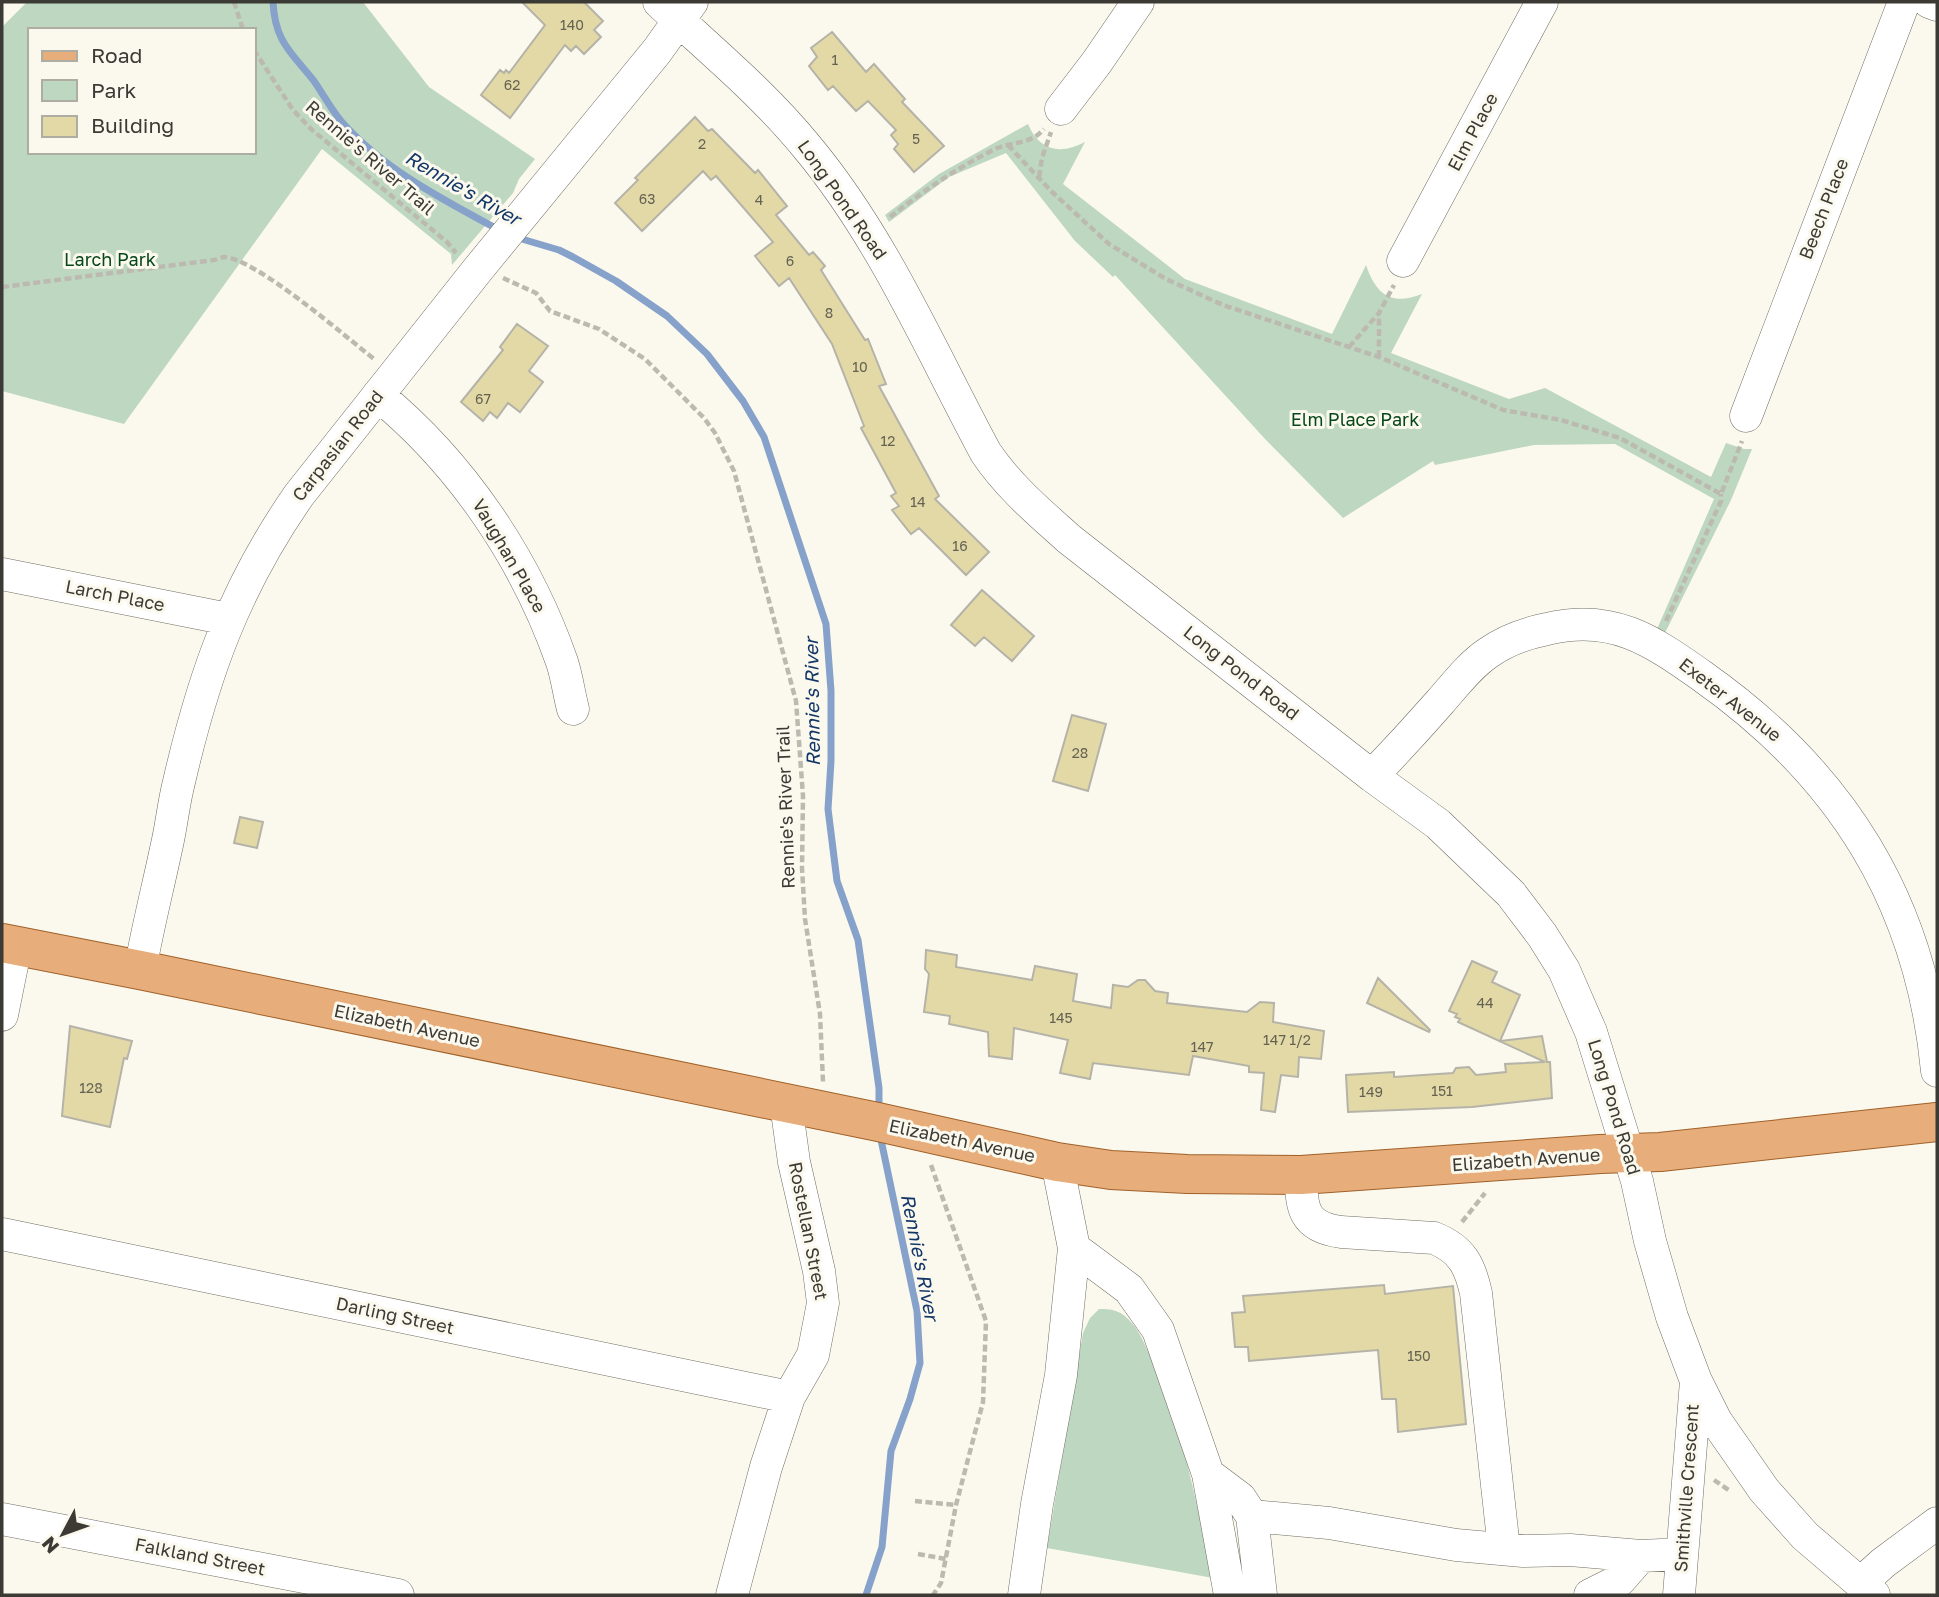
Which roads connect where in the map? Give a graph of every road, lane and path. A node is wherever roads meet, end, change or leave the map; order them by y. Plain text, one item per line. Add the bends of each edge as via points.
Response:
1 (234, 2) edge
2 (1138, 2) edge
3 (1542, 2) edge
4 (1904, 2) edge
5 (1928, 2) edge
6 (1937, 5) edge
7 (677, 8) edge
8 (242, 28) edge
9 (256, 53) edge
10 (1061, 109) junction
11 (1008, 145) junction
12 (1039, 178) junction
13 (885, 221) dead end
14 (451, 246) dead end
15 (1404, 261) dead end
16 (487, 271) junction
17 (2, 286) edge
18 (1349, 347) junction
19 (1378, 358) junction
20 (377, 361) dead end
21 (378, 395) junction
22 (1746, 416) joint
23 (1721, 494) junction
24 (2, 574) edge
25 (229, 619) junction
26 (1654, 643) junction
27 (573, 709) dead end
28 (1373, 776) junction
29 (9, 945) edge
30 (139, 970) junction
31 (2, 1015) edge
32 (1937, 1071) edge
33 (835, 1103) junction
34 (786, 1104) junction
35 (1937, 1122) edge
36 (916, 1141) junction
37 (1628, 1153) junction
38 (1057, 1162) junction
39 (1301, 1175) junction
40 (1492, 1184) dead end
41 (2, 1234) edge
42 (1446, 1243) junction
43 (1074, 1248) junction
44 (1696, 1381) junction
45 (789, 1397) junction
46 (1208, 1474) junction
47 (915, 1501) dead end
48 (956, 1505) junction
49 (1252, 1516) junction
50 (2, 1519) edge
51 (1937, 1523) edge
52 (1504, 1549) junction
53 (918, 1554) dead end
54 (1682, 1555) junction
55 (1641, 1556) junction
56 (946, 1559) junction
57 (1867, 1590) edge
58 (398, 1595) edge
59 (732, 1595) edge
60 (933, 1595) edge
61 (1024, 1595) edge
62 (1230, 1595) edge
63 (1261, 1595) edge
64 (1590, 1595) edge
65 (1679, 1595) edge

1 - 8 path
2 - 10 street
3 - 15 street, Elm Place
4 - 22 street, Beech Place
5 - 6 street
7 - 16 street, Carpasian Road via 657,51 525,212
7 - 28 street, Long Pond Road via 783,119 869,232 1001,475 1069,539
9 - 14 path, Rennie's River Trail via 286,101 311,129
10 - 11 path via 1035,139
10 - 12 path
11 - 12 path
11 - 13 path via 945,175
12 - 18 path via 1109,244 1166,279 1223,305
16 - 21 street, Carpasian Road
16 - 33 path, Rennie's River Trail via 536,293 550,311 599,329 645,359 704,418 734,471 796,701 805,919
17 - 20 path via 223,257 271,278
18 - 19 path
18 - 19 path via 1379,313
19 - 23 path via 1503,410 1561,420 1620,438
21 - 25 street, Carpasian Road via 276,528
21 - 27 street, Vaughan Place via 447,462 502,538 551,633
22 - 23 path via 1740,449
23 - 26 path
24 - 25 street, Larch Place
25 - 30 street, Carpasian Road via 191,732
26 - 28 street, Exeter Avenue via 1612,627 1580,624 1513,640 1488,653 1466,673
26 - 32 street, Exeter Avenue via 1770,728 1850,820 1877,864 1912,943 1933,1028
28 - 37 street, Long Pond Road via 1480,862 1542,935 1580,1004
29 - 30 main road, Elizabeth Avenue
29 - 31 street
30 - 34 main road, Elizabeth Avenue
33 - 34 main road, Elizabeth Avenue
33 - 36 main road, Elizabeth Avenue
34 - 45 street, Rostellan Street via 823,1303 813,1356
35 - 37 main road, Elizabeth Avenue
36 - 38 main road, Elizabeth Avenue
36 - 48 path via 953,1221 986,1321 983,1402
37 - 39 main road, Elizabeth Avenue
37 - 44 street, Long Pond Road via 1672,1317
38 - 39 main road, Elizabeth Avenue via 1111,1170
38 - 43 street
39 - 42 street via 1305,1212 1326,1230 1434,1238
40 - 42 path
41 - 45 street, Darling Street
42 - 52 street via 1471,1270 1476,1293
43 - 46 street via 1129,1289 1158,1330
43 - 61 street via 1061,1375
44 - 54 street, Smithville Crescent
44 - 57 street, Long Pond Road via 1716,1421 1764,1490 1805,1536
45 - 59 street, Rostellan Street via 765,1467
46 - 49 street via 1240,1498
46 - 62 street
47 - 48 path
48 - 56 path
49 - 52 street
49 - 63 street
50 - 58 street, Falkland Street
51 - 57 street via 1883,1563
52 - 55 street
53 - 56 path
54 - 55 street
54 - 65 street, Smithville Crescent
55 - 64 street via 1620,1580
56 - 60 path

